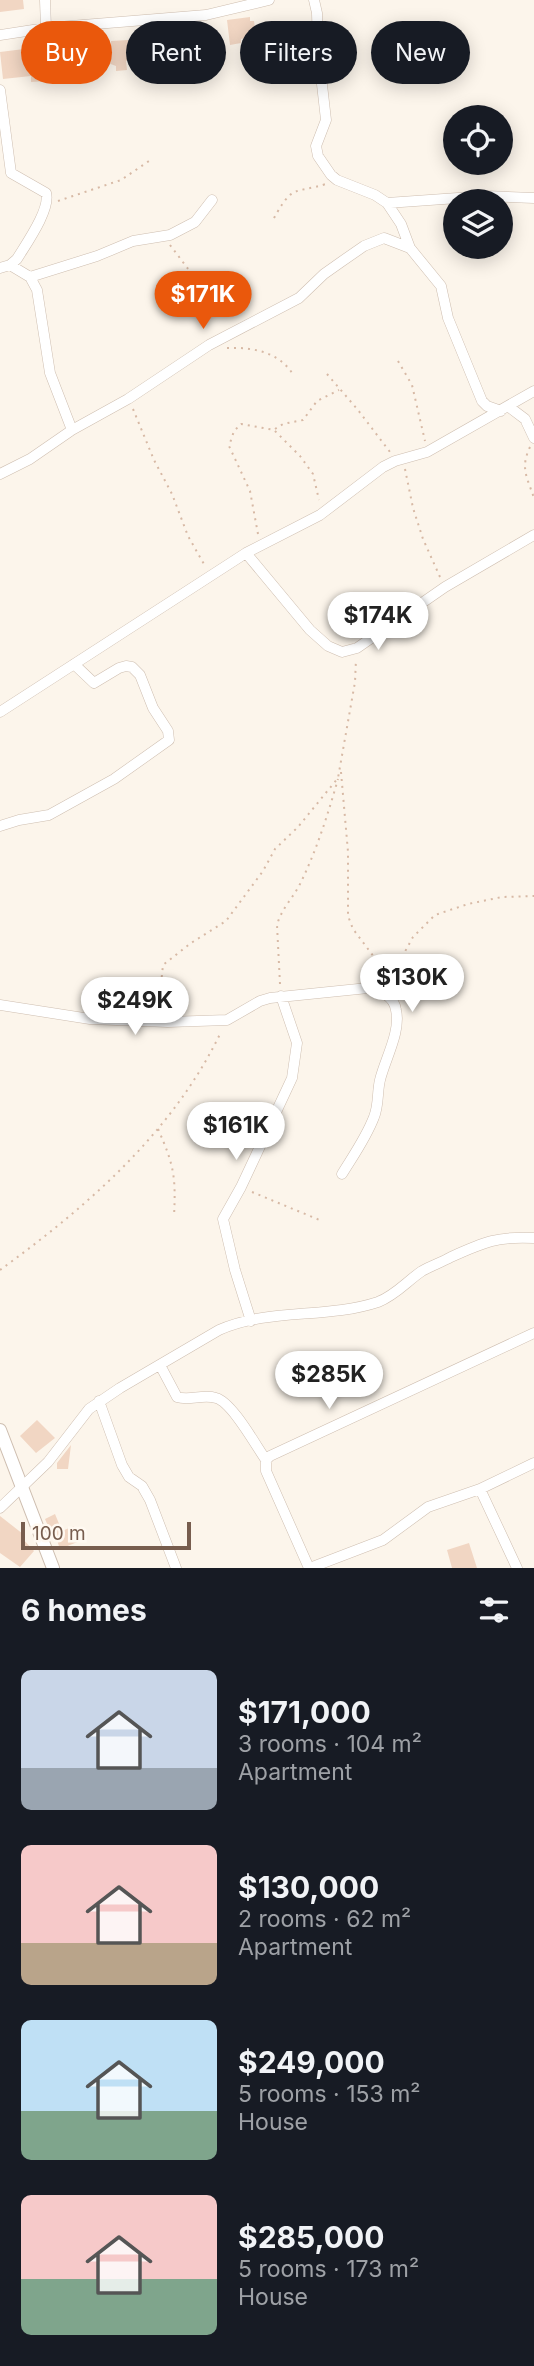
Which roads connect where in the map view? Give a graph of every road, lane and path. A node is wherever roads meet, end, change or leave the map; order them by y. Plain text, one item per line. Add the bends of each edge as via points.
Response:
1 (45, 0) edge
2 (269, 0) edge
3 (314, 0) edge
4 (46, 21) edge
5 (112, 23) edge
6 (21, 32) edge
7 (0, 35) edge
8 (0, 90) edge
9 (149, 161) dead end
10 (337, 180) junction
11 (534, 198) edge
12 (212, 200) dead end
13 (387, 203) junction
14 (46, 209) junction
15 (274, 218) dead end
16 (162, 236) junction
17 (410, 248) junction
18 (5, 267) edge
19 (30, 277) junction
20 (236, 330) junction
21 (209, 345) junction
22 (398, 361) dead end
23 (327, 374) dead end
24 (294, 376) dead end
25 (340, 389) junction
26 (534, 391) edge
27 (128, 399) junction
28 (505, 409) junction
29 (534, 412) edge
30 (72, 430) junction
31 (274, 430) junction
32 (533, 437) edge
33 (428, 452) junction
34 (395, 461) junction
35 (0, 474) edge
36 (534, 498) edge
37 (320, 515) junction
38 (534, 535) edge
39 (260, 545) junction
40 (246, 553) junction
41 (210, 576) junction
42 (444, 587) junction
43 (357, 648) junction
44 (74, 664) junction
45 (0, 712) edge
46 (341, 770) junction
47 (338, 778) junction
48 (0, 826) edge
49 (534, 896) edge
50 (402, 957) dead end
51 (385, 985) dead end
52 (281, 996) junction
53 (0, 1005) edge
54 (227, 1020) junction
55 (144, 1022) junction
56 (158, 1128) junction
57 (342, 1174) dead end
58 (242, 1187) junction
59 (174, 1216) dead end
60 (321, 1221) dead end
61 (534, 1238) edge
62 (0, 1270) edge
63 (251, 1321) junction
64 (534, 1333) edge
65 (160, 1365) junction
66 (99, 1401) junction
67 (0, 1430) edge
68 (4, 1455) edge
69 (266, 1460) junction
70 (534, 1463) edge
71 (21, 1486) junction
72 (480, 1489) junction
73 (0, 1508) edge
74 (53, 1568) edge
75 (176, 1568) edge
76 (309, 1568) edge
77 (517, 1568) edge

1 - 4 street
2 - 5 street via 206,15
3 - 10 street via 326,120 316,151
6 - 7 street
8 - 14 street via 10,173 46,193
9 - 14 path via 121,180
10 - 13 street
10 - 15 path via 288,195
11 - 13 street
12 - 16 street via 195,222
13 - 17 street
14 - 18 street via 20,253
16 - 19 street via 133,241
16 - 20 path via 195,278 224,272 236,312
17 - 20 street via 377,239 324,274 299,298
17 - 28 street via 441,286 448,318 482,401
18 - 19 street
19 - 30 street via 39,297 50,373
20 - 21 street
21 - 24 path via 255,348 284,362
21 - 27 street
22 - 33 path via 412,385
23 - 25 path
25 - 31 path via 317,401 303,420
25 - 34 path
26 - 28 street
27 - 30 street
27 - 41 path
28 - 32 street via 526,419
28 - 33 street
29 - 32 street
30 - 35 street
31 - 37 path via 313,474
31 - 39 path via 243,424 233,431 229,444 250,491
32 - 36 path via 524,462
33 - 34 street
34 - 37 street
34 - 42 path via 405,470 423,539
37 - 39 street
38 - 42 street
39 - 40 street
40 - 41 street
40 - 43 street via 328,646 338,651
41 - 44 street
42 - 43 street
43 - 46 path
44 - 45 street
44 - 48 street via 94,683 119,668 132,667 140,675 169,740 114,779 51,814
46 - 47 path
46 - 51 path via 348,916 374,957
47 - 52 path via 325,828 277,925
47 - 55 path via 275,849 226,921 163,965 159,1002
49 - 50 path via 502,897 435,915 413,937
52 - 54 street via 260,1001
52 - 57 street via 368,988 388,996 397,1011 375,1114
52 - 58 street via 296,1039 296,1061
53 - 55 street
54 - 55 street
54 - 56 path via 190,1087
56 - 59 path via 175,1176
56 - 62 path via 66,1220
58 - 60 path
58 - 63 street via 223,1221
61 - 63 street via 485,1241 423,1271 377,1302
63 - 65 street via 219,1330
64 - 69 street
65 - 66 street
65 - 69 street via 177,1397 223,1401
66 - 71 street via 81,1417 48,1462
66 - 75 street via 122,1465 150,1500
67 - 68 street
68 - 71 street
69 - 76 street via 266,1471
70 - 72 street
71 - 73 street
71 - 74 street
72 - 76 street via 428,1507 383,1540
72 - 77 street

